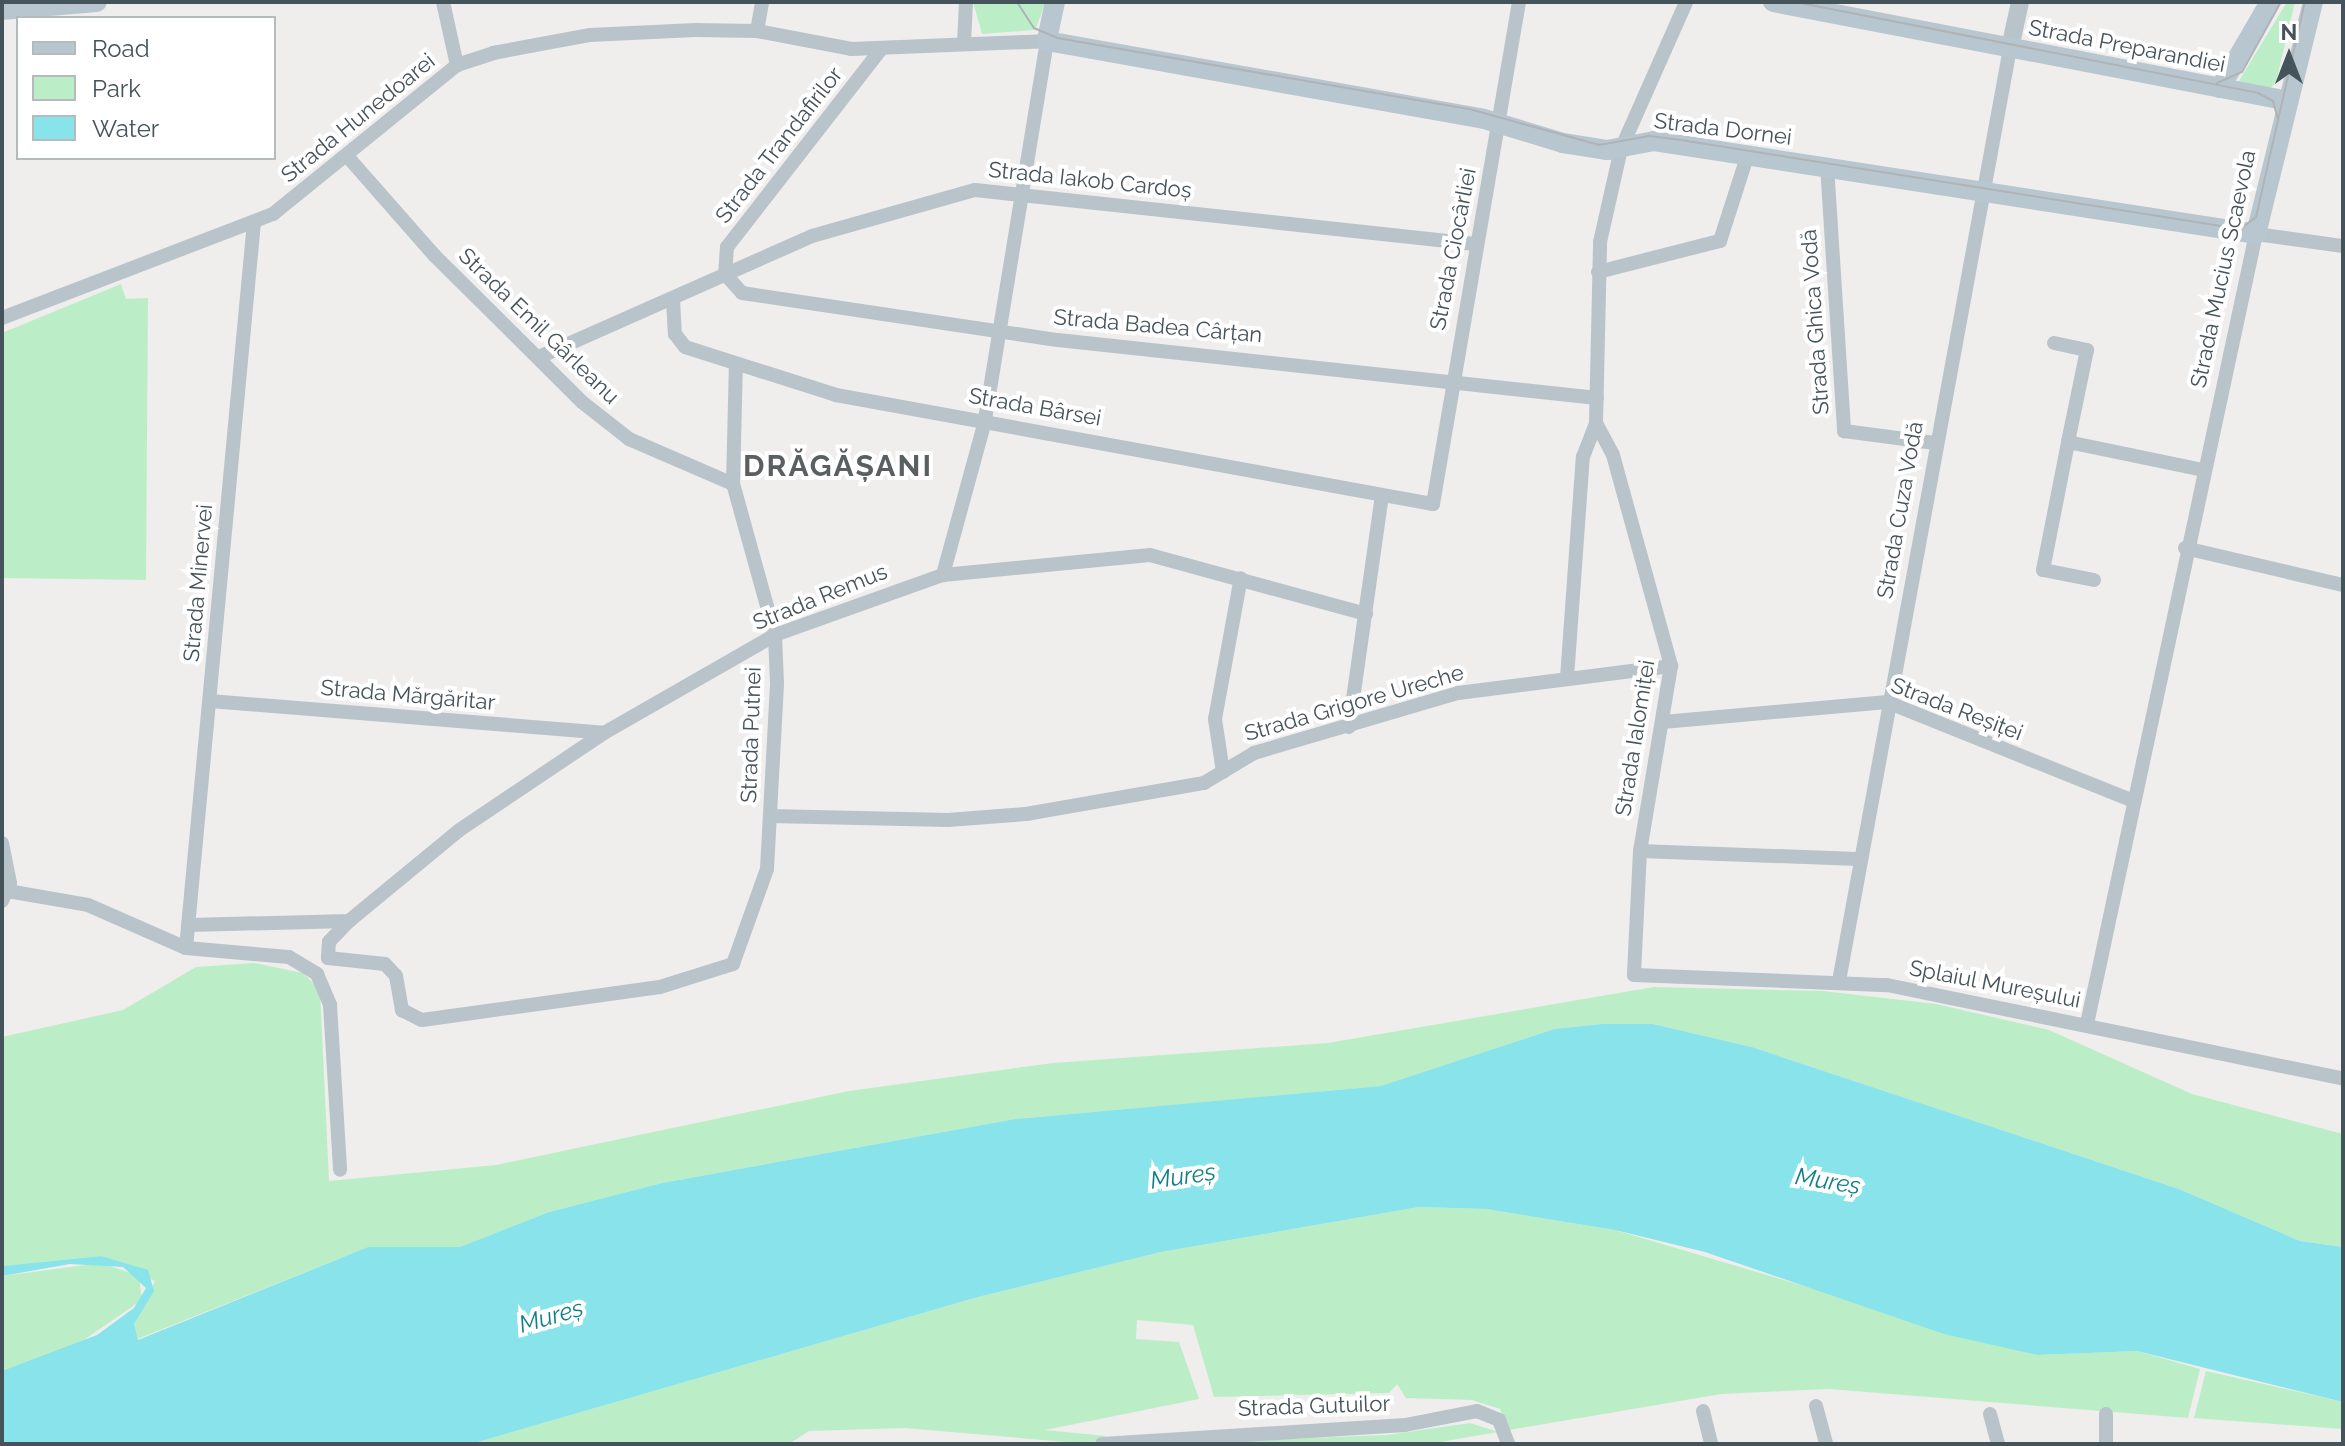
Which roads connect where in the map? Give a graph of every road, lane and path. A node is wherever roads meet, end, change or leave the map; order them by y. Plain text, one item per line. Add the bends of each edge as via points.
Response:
1 (97, 2) edge
2 (443, 2) edge
3 (762, 2) edge
4 (966, 2) edge
5 (1055, 2) edge
6 (1519, 2) edge
7 (1686, 2) edge
8 (1776, 2) edge
9 (2020, 2) edge
10 (2270, 2) edge
11 (2313, 2) edge
12 (1844, 9) edge
13 (2, 10) edge
14 (757, 31) junction
15 (1047, 41) junction
16 (964, 44) junction
17 (882, 48) junction
18 (2010, 48) junction
19 (457, 65) junction
20 (2220, 88) junction
21 (2284, 100) junction
22 (1501, 123) junction
23 (1621, 149) junction
24 (1748, 154) junction
25 (347, 156) junction
26 (1827, 166) junction
27 (1023, 191) junction
28 (1982, 191) junction
29 (254, 222) junction
30 (2256, 234) junction
31 (1475, 244) junction
32 (2343, 246) edge
33 (1598, 272) junction
34 (725, 274) junction
35 (673, 299) junction
36 (2, 318) edge
37 (1002, 331) junction
38 (2054, 343) dead end
39 (539, 357) junction
40 (736, 365) junction
41 (1450, 379) junction
42 (1597, 398) junction
43 (985, 421) junction
44 (1596, 423) junction
45 (2068, 442) junction
46 (1935, 443) junction
47 (1613, 455) junction
48 (1583, 457) junction
49 (2203, 470) junction
50 (733, 484) junction
51 (1382, 496) junction
52 (1433, 504) joint
53 (2185, 548) junction
54 (943, 575) junction
55 (1241, 578) junction
56 (2094, 580) dead end
57 (2343, 585) edge
58 (1366, 614) junction
59 (775, 635) junction
60 (1671, 666) junction
61 (1567, 678) junction
62 (210, 701) junction
63 (1887, 702) junction
64 (1663, 722) junction
65 (1349, 727) junction
66 (604, 733) junction
67 (1223, 772) junction
68 (2133, 801) junction
69 (770, 816) junction
70 (2, 843) edge
71 (1640, 851) junction
72 (1858, 859) junction
73 (5, 894) edge
74 (355, 917) junction
75 (188, 925) junction
76 (186, 948) junction
77 (733, 964) joint
78 (1634, 975) joint
79 (1839, 981) junction
80 (2087, 1024) junction
81 (2343, 1079) edge
82 (340, 1170) dead end
83 (1816, 1406) dead end
84 (1703, 1411) dead end
85 (1990, 1414) dead end
86 (2106, 1414) dead end
87 (1102, 1444) edge
88 (1508, 1444) edge
89 (1711, 1444) edge
90 (1826, 1444) edge
91 (1998, 1444) edge
92 (2106, 1444) edge

1 - 13 main road
2 - 19 street
3 - 14 street
4 - 16 street
5 - 15 main road
6 - 22 street, Strada Ciocârliei
7 - 23 street
8 - 12 main road, Strada Preparandiei
9 - 18 street
10 - 20 main road
11 - 21 main road, Strada Mucius Scaevola
12 - 18 main road, Strada Preparandiei
14 - 17 street, Strada Hunedoarei
14 - 19 street, Strada Hunedoarei via 590,35
15 - 16 street, Strada Hunedoarei
15 - 22 main road, Strada Dornei
15 - 27 street
16 - 17 street, Strada Hunedoarei
17 - 34 street, Strada Trandafirilor via 727,247
18 - 20 main road, Strada Preparandiei
18 - 28 street, Strada Cuza Vodă
19 - 25 street, Strada Hunedoarei
20 - 21 main road, Strada Preparandiei
21 - 30 main road, Strada Mucius Scaevola
22 - 23 main road, Strada Dornei via 1563,143
22 - 31 street, Strada Ciocârliei
23 - 24 main road, Strada Dornei via 1654,141
23 - 33 street
24 - 26 main road, Strada Dornei
24 - 33 street via 1720,241
25 - 29 street, Strada Hunedoarei
25 - 39 street, Strada Emil Gârleanu via 434,255
26 - 28 main road, Strada Dornei
26 - 46 street, Strada Ghica Vodă via 1844,431
27 - 31 street, Strada Iakob Cardoș
27 - 34 street, Strada Iakob Cardoș via 975,190 854,222
27 - 37 street
28 - 30 main road, Strada Dornei
28 - 46 street, Strada Cuza Vodă
29 - 36 street, Strada Hunedoarei
29 - 62 street, Strada Minervei
30 - 32 street
30 - 49 street, Strada Mucius Scaevola
31 - 41 street, Strada Ciocârliei
33 - 42 street
34 - 35 street, Strada Iakob Cardoș
34 - 37 street, Strada Badea Cârțan via 756,298
35 - 39 street, Strada Iakob Cardoș
35 - 40 street, Strada Bârsei via 679,342
37 - 41 street, Strada Badea Cârțan
37 - 43 street
38 - 45 street via 2087,350
39 - 50 street, Strada Emil Gârleanu via 629,439
40 - 43 street, Strada Bârsei via 836,395
40 - 50 street, Strada Putnei
41 - 42 street, Strada Badea Cârțan
41 - 52 street, Strada Ciocârliei
42 - 44 street
43 - 51 street, Strada Bârsei
43 - 54 street
44 - 47 street, Strada Ialomiței
44 - 48 street
45 - 49 street
45 - 56 street via 2043,570
46 - 63 street, Strada Cuza Vodă
47 - 48 street
47 - 60 street, Strada Ialomiței
48 - 61 street
49 - 53 street, Strada Mucius Scaevola
50 - 59 street, Strada Putnei
51 - 52 street, Strada Bârsei
51 - 58 street
53 - 57 street
53 - 68 street, Strada Mucius Scaevola
54 - 55 street, Strada Remus via 1150,555
54 - 59 street, Strada Remus
55 - 58 street, Strada Remus
55 - 67 street via 1215,719
58 - 65 street
59 - 66 street, Strada Remus
59 - 69 street, Strada Putnei
60 - 61 street, Strada Grigore Ureche
60 - 64 street, Strada Ialomiței
61 - 65 street, Strada Grigore Ureche via 1458,693
62 - 66 street, Strada Mărgăritar
62 - 75 street, Strada Minervei
63 - 64 street, Strada Reșiței
63 - 68 street, Strada Reșiței
63 - 72 street, Strada Cuza Vodă
64 - 71 street, Strada Ialomiței
65 - 67 street, Strada Grigore Ureche via 1254,753
66 - 74 street, Strada Remus via 458,831
67 - 69 street, Strada Grigore Ureche via 1192,786 983,820
68 - 80 street, Strada Mucius Scaevola
69 - 77 street, Strada Putnei via 767,869
70 - 73 street
71 - 72 street
71 - 78 street, Strada Ialomiței
72 - 79 street, Strada Cuza Vodă
73 - 76 street via 88,905
74 - 75 street
74 - 77 street, Strada Remus via 329,942 328,958 390,967 402,1010 422,1020 660,987
75 - 76 street, Strada Minervei
76 - 82 street via 289,957 324,984
78 - 79 street, Splaiul Mureșului
79 - 80 street, Splaiul Mureșului
80 - 81 street, Splaiul Mureșului
83 - 90 street
84 - 89 street
85 - 91 street
86 - 92 street
87 - 88 street, Strada Gutuilor via 1405,1425 1477,1411 1499,1420

